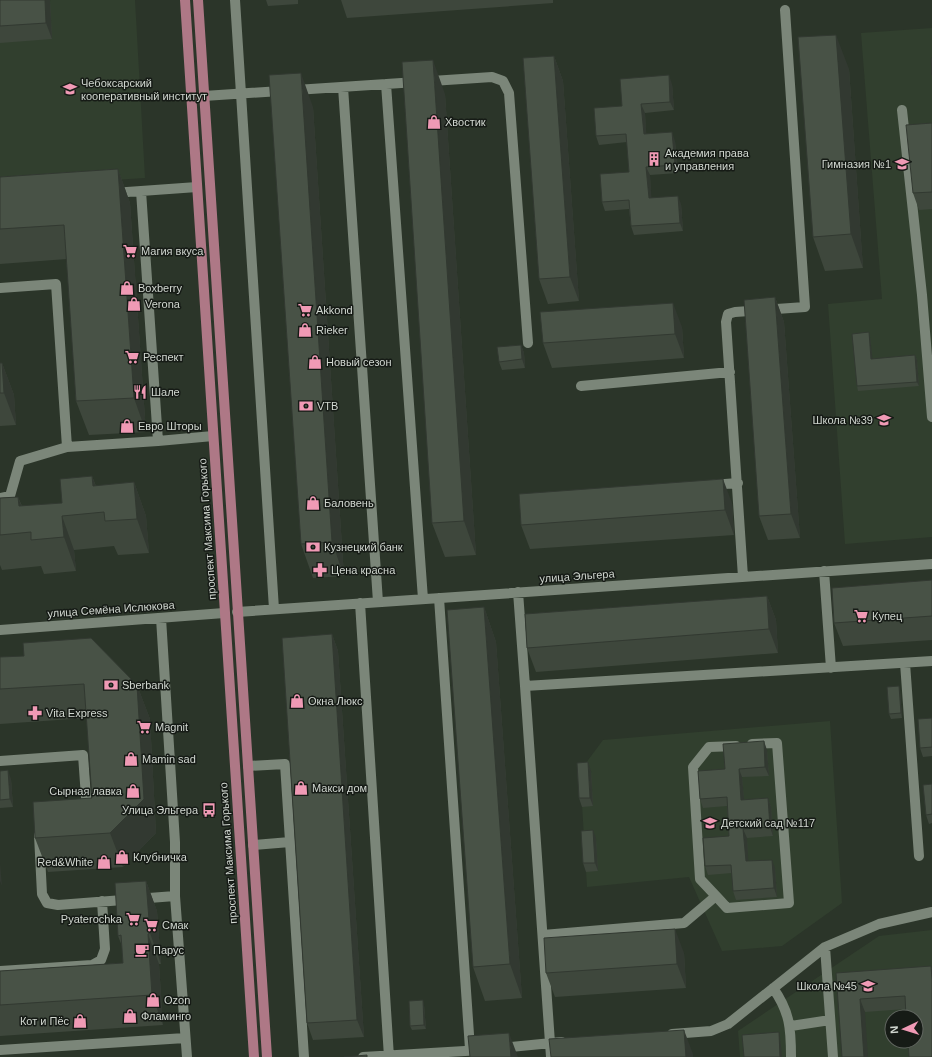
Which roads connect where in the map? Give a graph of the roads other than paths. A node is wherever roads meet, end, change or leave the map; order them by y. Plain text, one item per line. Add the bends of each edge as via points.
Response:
1 (184, 0) edge
2 (198, 0) edge
3 (235, 0) edge
4 (785, 10) dead end
5 (386, 84) junction
6 (343, 87) junction
7 (241, 93) junction
8 (204, 96) junction
9 (191, 98) junction
10 (902, 110) dead end
11 (210, 186) junction
12 (197, 187) junction
13 (141, 191) junction
14 (102, 193) edge
15 (0, 288) edge
16 (928, 317) edge
17 (528, 343) dead end
18 (730, 372) junction
19 (581, 386) dead end
20 (932, 417) edge
21 (213, 436) junction
22 (158, 440) junction
23 (67, 447) junction
24 (738, 483) junction
25 (700, 486) edge
26 (0, 498) edge
27 (932, 564) edge
28 (824, 571) junction
29 (743, 577) junction
30 (518, 592) junction
31 (439, 598) junction
32 (423, 599) junction
33 (378, 602) junction
34 (360, 603) junction
35 (274, 609) junction
36 (237, 612) junction
37 (224, 613) junction
38 (161, 618) junction
39 (0, 630) edge
40 (932, 661) edge
41 (906, 663) junction
42 (832, 668) junction
43 (524, 686) junction
44 (0, 761) edge
45 (248, 766) junction
46 (80, 820) edge
47 (42, 826) edge
48 (290, 842) junction
49 (253, 845) junction
50 (919, 856) dead end
51 (175, 896) junction
52 (716, 896) junction
53 (102, 901) junction
54 (932, 912) edge
55 (543, 935) junction
56 (825, 947) junction
57 (0, 971) edge
58 (773, 988) junction
59 (830, 1020) junction
60 (791, 1026) junction
61 (665, 1034) edge
62 (185, 1038) junction
63 (573, 1041) edge
64 (550, 1043) junction
65 (0, 1050) edge
66 (471, 1054) edge
67 (388, 1056) edge
68 (187, 1057) edge
69 (254, 1057) edge
70 (267, 1057) edge
71 (304, 1057) edge
72 (362, 1057) edge
73 (551, 1057) edge
74 (791, 1057) edge
75 (833, 1057) edge

1 - 9 main road, проспект Максима Горького
2 - 8 main road
3 - 7 street
4 - 18 street via 806,307 728,314 726,322
5 - 6 street
5 - 17 street via 492,77 503,82 509,93
5 - 32 street
6 - 7 street
6 - 33 street
7 - 8 street
7 - 35 street
8 - 9 main road
8 - 11 main road
9 - 12 main road, проспект Максима Горького
10 - 16 street
11 - 12 main road
11 - 36 main road
12 - 13 street
12 - 21 main road, проспект Максима Горького
13 - 14 street
13 - 22 street
15 - 23 street via 56,284
16 - 20 street
18 - 19 street
18 - 24 street
21 - 22 street
21 - 37 main road, проспект Максима Горького
22 - 23 street
23 - 26 street via 20,461 10,496
24 - 25 street
24 - 29 street
27 - 28 street, улица Эльгера
28 - 29 street, улица Эльгера
28 - 42 street
29 - 30 street, улица Эльгера
30 - 31 street, улица Эльгера
30 - 43 street
31 - 32 street, улица Эльгера
31 - 66 street
32 - 33 street, улица Эльгера
33 - 34 street, улица Эльгера
34 - 35 street, улица Эльгера
34 - 67 street
35 - 36 street, улица Эльгера
36 - 37 main road, улица Эльгера
36 - 45 main road
37 - 38 street, улица Семёна Ислюкова
37 - 69 main road, проспект Максима Горького
38 - 39 street, улица Семёна Ислюкова
38 - 51 street
40 - 41 street
41 - 42 street
41 - 50 street
42 - 43 street
43 - 55 street
44 - 46 street via 83,755 88,819
45 - 48 street via 285,764
45 - 49 main road
47 - 53 street via 38,836 41,886 47,903 58,905
48 - 49 street
48 - 71 street
49 - 70 main road
51 - 53 street
51 - 62 street
52 - 52 street via 700,879 693,767 709,747 778,743 789,903 727,908
52 - 55 street via 684,923
53 - 57 street via 105,949 101,960 92,965
54 - 56 street via 879,924
55 - 64 street
56 - 58 street
56 - 59 street
58 - 60 street via 782,1001
58 - 61 street via 728,1024 711,1031
59 - 60 street
59 - 75 street
60 - 74 street
62 - 65 street
62 - 68 street
63 - 64 street
64 - 66 street
64 - 73 street
66 - 67 street
67 - 72 street

